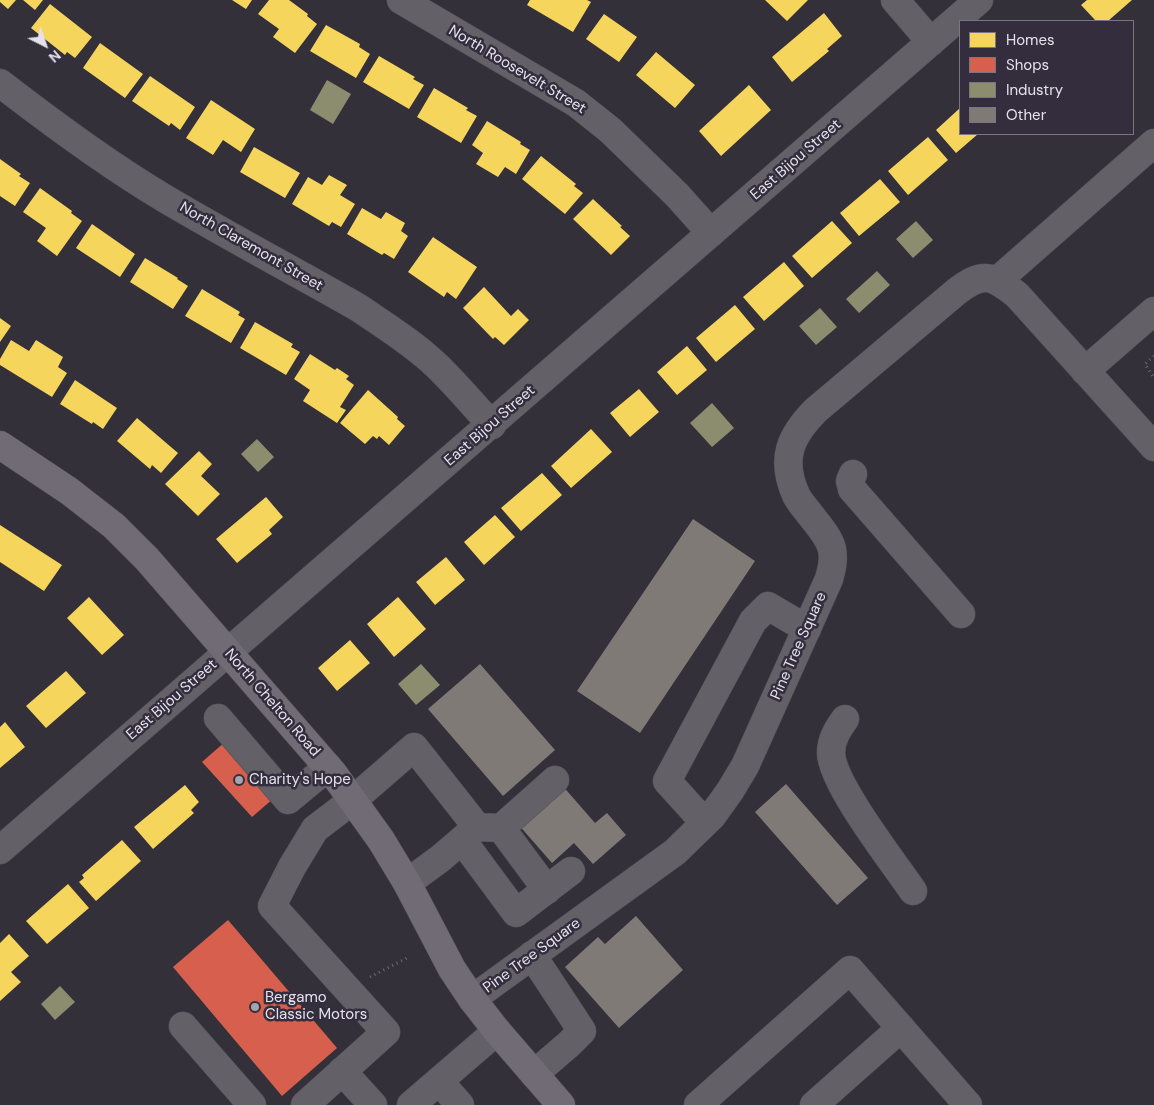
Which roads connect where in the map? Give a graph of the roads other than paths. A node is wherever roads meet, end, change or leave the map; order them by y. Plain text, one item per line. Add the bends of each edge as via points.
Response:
1 (401, 0) edge
2 (895, 0) edge
3 (979, 0) edge
4 (931, 42) junction
5 (0, 83) edge
6 (1154, 143) edge
7 (711, 234) junction
8 (998, 280) junction
9 (1154, 311) edge
10 (1085, 371) junction
11 (492, 425) junction
12 (0, 444) edge
13 (1154, 447) edge
14 (853, 474) dead end
15 (961, 614) dead end
16 (807, 629) junction
17 (228, 652) junction
18 (218, 718) dead end
19 (845, 719) dead end
20 (328, 767) junction
21 (555, 780) dead end
22 (353, 800) junction
23 (706, 823) junction
24 (480, 832) junction
25 (0, 850) edge
26 (571, 871) dead end
27 (407, 882) junction
28 (547, 890) junction
29 (913, 891) dead end
30 (532, 955) junction
31 (472, 999) junction
32 (183, 1026) dead end
33 (901, 1028) junction
34 (497, 1031) junction
35 (342, 1071) junction
36 (534, 1074) junction
37 (439, 1081) junction
38 (252, 1105) edge
39 (305, 1105) edge
40 (373, 1105) edge
41 (411, 1105) edge
42 (460, 1105) edge
43 (561, 1105) edge
44 (698, 1105) edge
45 (814, 1105) edge
46 (968, 1105) edge

1 - 7 street, North Roosevelt Street via 576,103 610,130 677,195
2 - 4 street
3 - 4 street, East Bijou Street
4 - 7 street, East Bijou Street
5 - 11 street, North Claremont Street via 64,132 164,198 359,308 388,328 436,365
6 - 8 street
7 - 11 street, East Bijou Street
8 - 10 street via 1017,295
8 - 16 street, Pine Tree Square via 980,278 967,283 816,410 791,441 790,476 797,496 832,547 834,563
9 - 10 street
10 - 13 street
11 - 17 street, East Bijou Street
12 - 17 main road, North Chelton Road via 69,490 114,526
14 - 15 street via 850,480 852,488
16 - 23 street, Pine Tree Square via 745,766
16 - 23 street via 768,606 753,621 667,781
17 - 20 main road, North Chelton Road
17 - 25 street, East Bijou Street
18 - 20 street via 288,800
19 - 29 street via 832,744 831,756 838,774 849,797
20 - 22 main road, North Chelton Road
21 - 24 street
22 - 24 street via 414,747
22 - 27 main road, North Chelton Road
22 - 35 street via 315,830 272,906 386,1032
23 - 30 street, Pine Tree Square via 675,852
24 - 27 street
24 - 28 street
24 - 28 street via 516,913
26 - 28 street
27 - 31 main road, North Chelton Road via 452,969
30 - 31 street, Pine Tree Square
30 - 36 street via 582,1031
31 - 34 main road, North Chelton Road
32 - 38 street
33 - 44 street via 850,970
33 - 45 street
33 - 46 street
34 - 36 main road, North Chelton Road
34 - 37 street
35 - 39 street
35 - 40 street
36 - 43 main road, North Chelton Road
37 - 41 street
37 - 42 street

